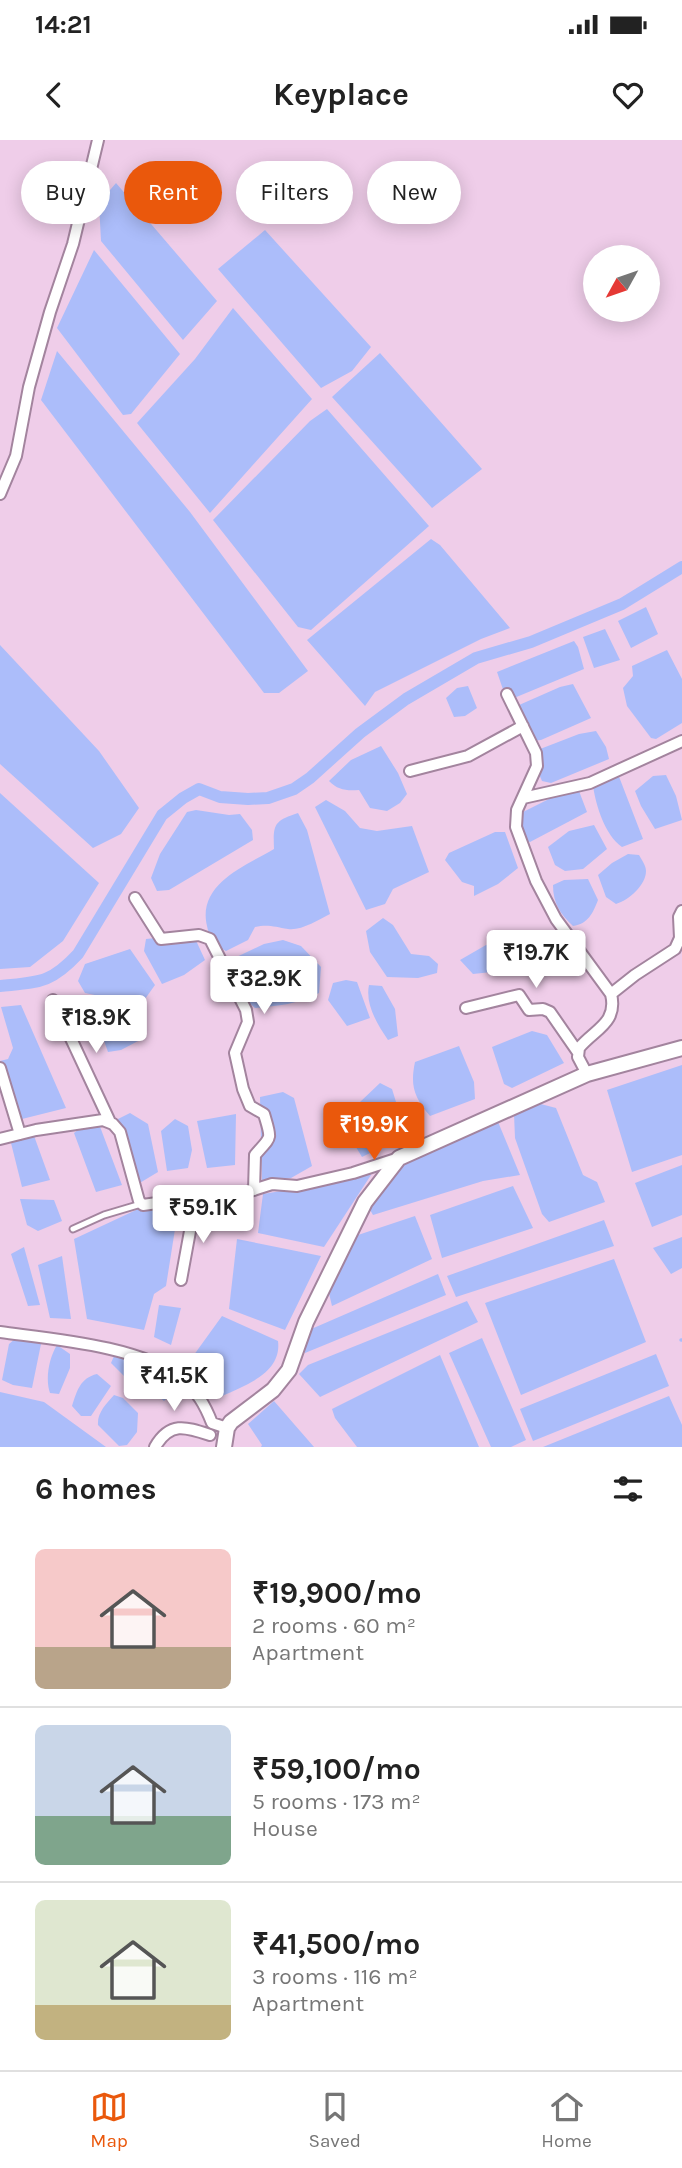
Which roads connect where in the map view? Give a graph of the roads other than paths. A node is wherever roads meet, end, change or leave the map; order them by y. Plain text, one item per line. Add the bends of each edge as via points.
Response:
1 (98, 140) edge
2 (0, 494) edge
3 (507, 694) dead end
4 (523, 726) junction
5 (682, 741) edge
6 (410, 771) dead end
7 (523, 798) junction
8 (135, 898) dead end
9 (682, 911) edge
10 (611, 994) junction
11 (53, 1000) dead end
12 (466, 1007) dead end
13 (682, 1048) edge
14 (578, 1051) junction
15 (0, 1068) edge
16 (587, 1074) junction
17 (110, 1122) junction
18 (20, 1134) junction
19 (0, 1139) edge
20 (398, 1158) junction
21 (254, 1190) junction
22 (141, 1204) junction
23 (195, 1204) junction
24 (73, 1229) dead end
25 (181, 1280) dead end
26 (0, 1332) edge
27 (212, 1423) junction
28 (227, 1428) junction
29 (209, 1441) edge
30 (155, 1447) edge
31 (224, 1447) edge

1 - 2 street via 73,244 29,387 16,456
3 - 4 street
4 - 6 street via 468,756
4 - 7 street via 537,766
5 - 7 street via 590,783
7 - 10 street via 515,818 536,881 556,919
8 - 21 street via 160,939 199,935 210,939 246,1010 248,1022 235,1049 237,1064 250,1106 264,1114 270,1136 255,1155
9 - 10 street via 675,949
10 - 14 street via 614,1005 608,1020
11 - 17 street
12 - 14 street via 519,995 529,1010 550,1012
13 - 16 street
14 - 16 street
15 - 18 street
16 - 20 street
17 - 18 street
17 - 22 street via 120,1132
18 - 19 street
20 - 21 street via 297,1186 272,1184
20 - 28 street via 365,1202 306,1322 289,1370 273,1390
21 - 23 street
22 - 23 street
22 - 24 lane
23 - 25 street
26 - 27 street via 74,1342 146,1360 182,1379 201,1399
27 - 28 street
27 - 29 street
28 - 31 street
29 - 30 street via 185,1426 172,1429

